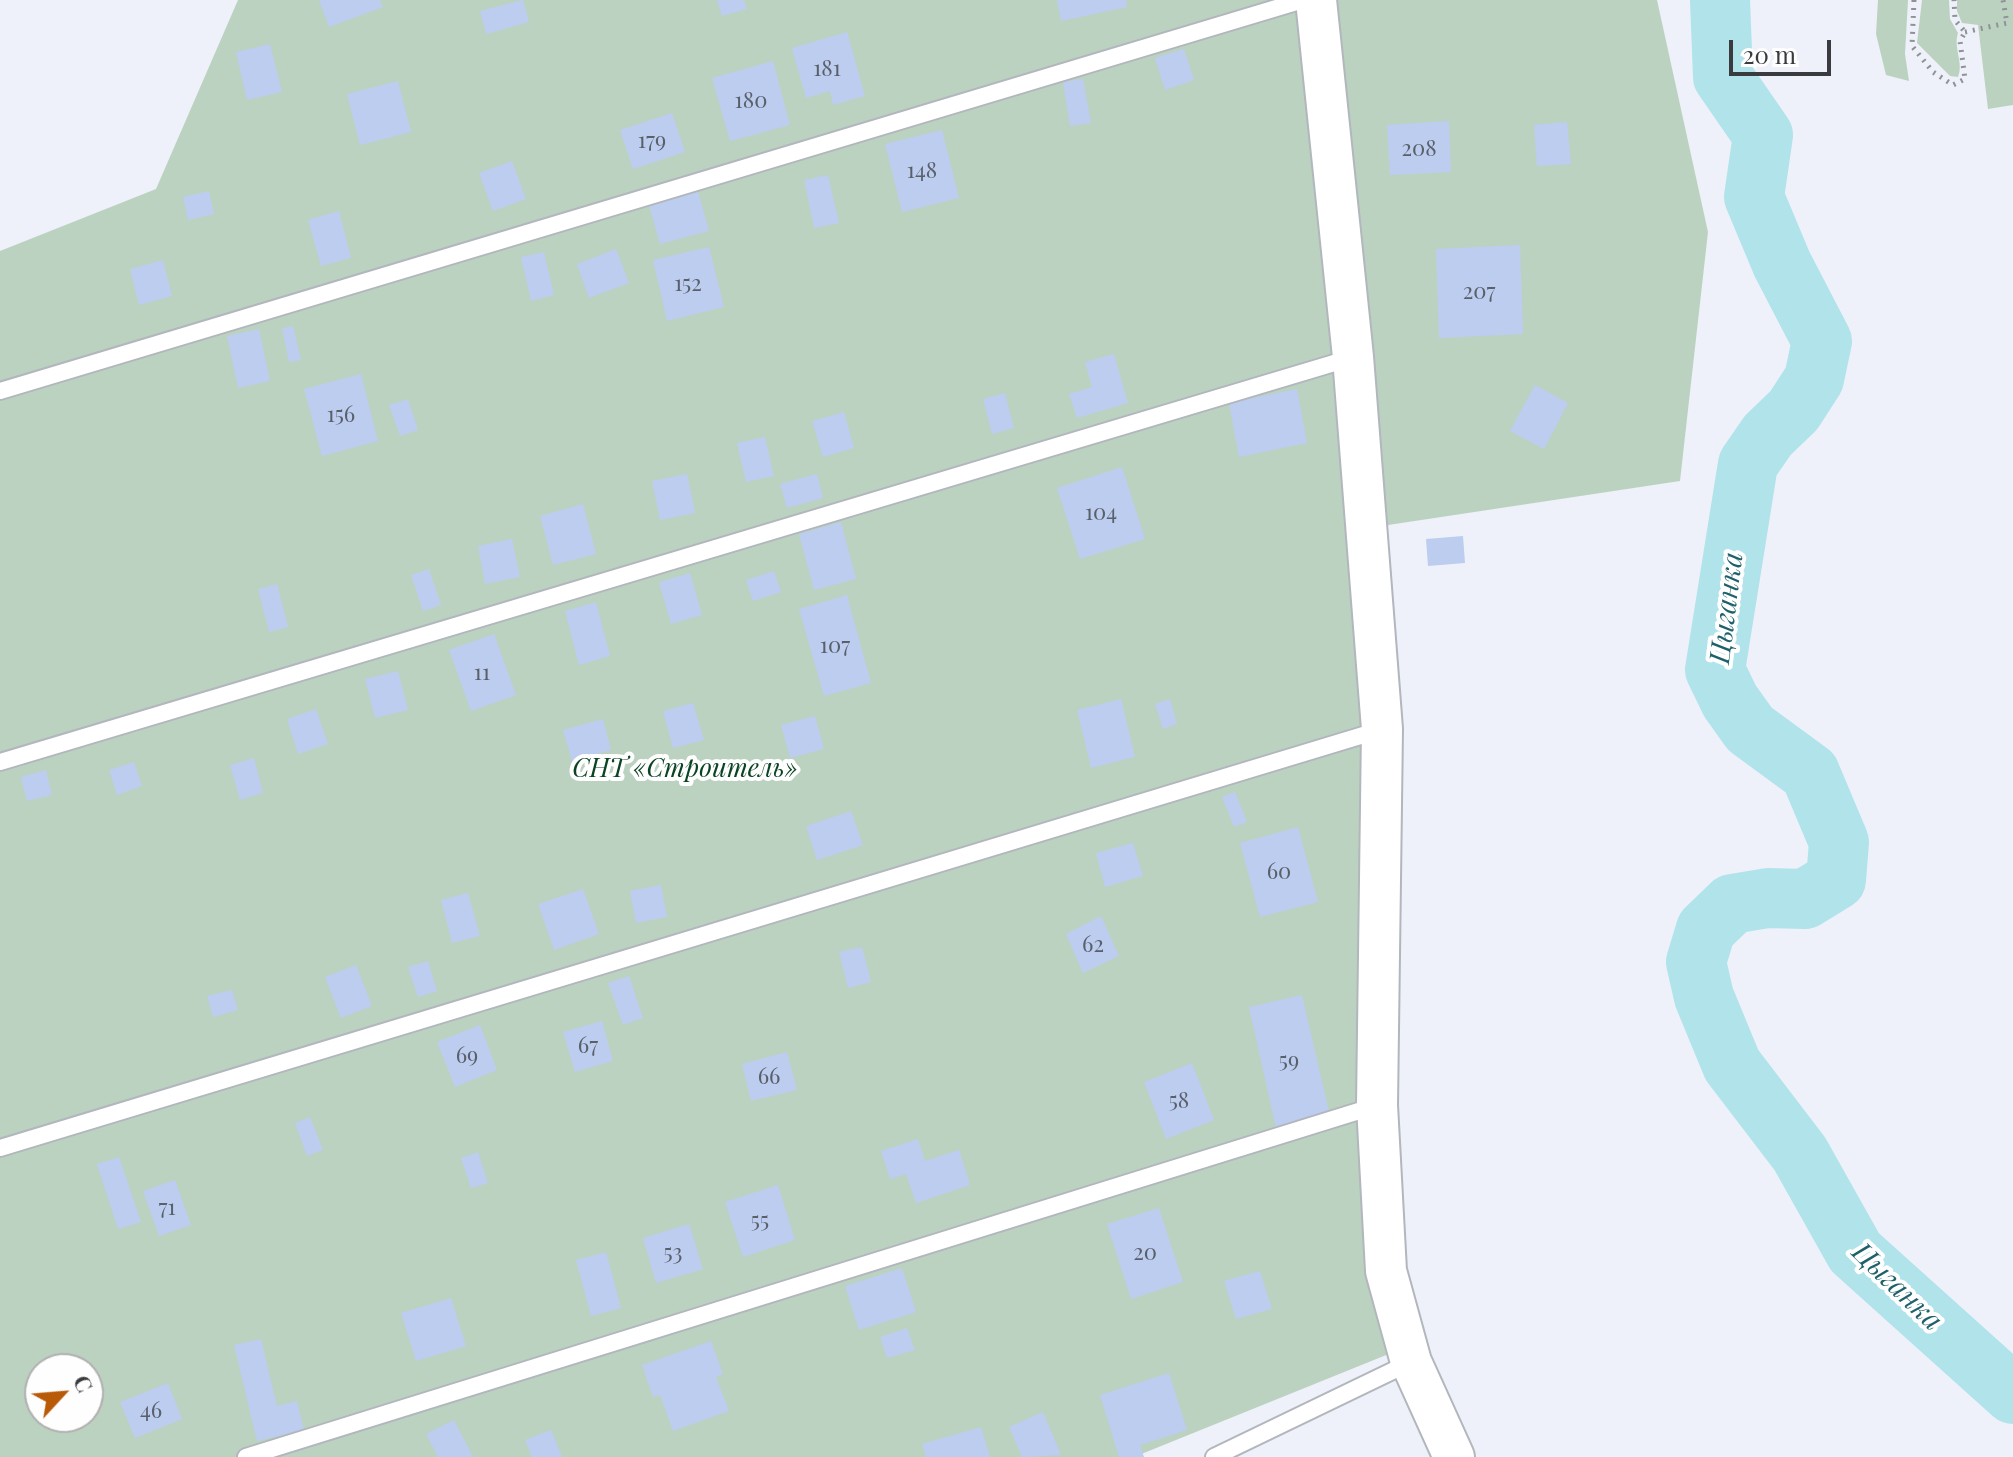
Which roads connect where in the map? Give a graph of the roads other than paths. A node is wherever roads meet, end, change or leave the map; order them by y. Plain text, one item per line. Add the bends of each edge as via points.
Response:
1 (1303, 0) edge
2 (1316, 0) edge
3 (1353, 357) junction
4 (0, 391) edge
5 (1382, 729) junction
6 (0, 762) edge
7 (1377, 1105) junction
8 (0, 1148) edge
9 (1411, 1362) junction
10 (246, 1457) edge
11 (1214, 1457) edge
12 (1454, 1457) edge

1 - 4 lane
2 - 3 street
3 - 5 street
3 - 6 lane
5 - 7 street
5 - 8 lane
7 - 9 street via 1386,1271
7 - 10 lane
9 - 11 lane
9 - 12 street

